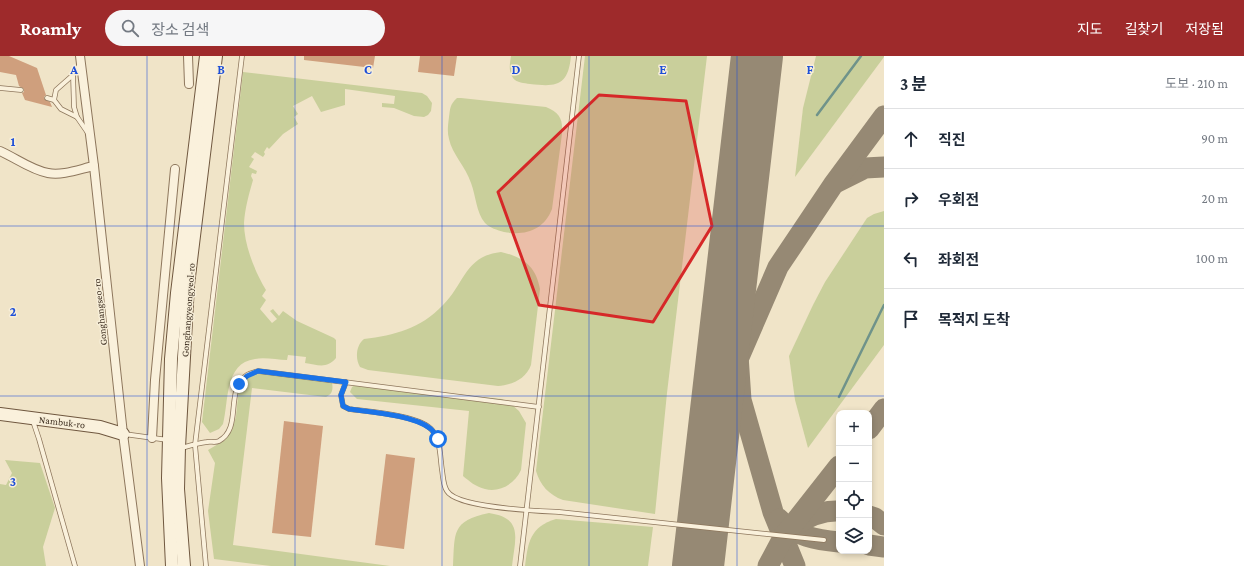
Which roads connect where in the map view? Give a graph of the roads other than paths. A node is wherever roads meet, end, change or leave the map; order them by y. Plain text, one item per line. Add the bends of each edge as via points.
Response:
1 (188, 56) edge
2 (206, 56) edge
3 (216, 56) edge
4 (242, 56) edge
5 (579, 56) edge
6 (80, 60) edge
7 (73, 75) junction
8 (189, 84) dead end
9 (0, 88) edge
10 (21, 90) dead end
11 (47, 98) dead end
12 (54, 100) junction
13 (77, 117) junction
14 (90, 135) junction
15 (0, 151) edge
16 (94, 166) junction
17 (175, 169) dead end
18 (346, 382) junction
19 (539, 407) junction
20 (0, 414) edge
21 (181, 414) junction
22 (32, 418) junction
23 (123, 434) junction
24 (152, 438) junction
25 (169, 440) junction
26 (195, 445) junction
27 (185, 447) junction
28 (178, 489) junction
29 (527, 511) junction
30 (824, 540) dead end
31 (75, 566) edge
32 (140, 566) edge
33 (172, 566) edge
34 (184, 566) edge
35 (206, 566) edge
36 (520, 566) edge

1 - 8 street
2 - 25 street, Gonghangyeongyeol-ro via 171,359
3 - 21 street, Gonghangyeongyeol-ro via 188,285
4 - 26 lane
5 - 19 lane
6 - 7 lane
6 - 14 street, Gonghangseo-ro
7 - 12 lane via 56,90
7 - 13 lane via 74,107
9 - 10 lane
11 - 12 lane
12 - 13 lane via 61,109
13 - 14 lane
14 - 16 street, Gonghangseo-ro
15 - 16 street via 48,173
16 - 23 street, Gonghangseo-ro
17 - 24 street
18 - 19 lane
18 - 26 lane via 258,371 247,376 239,384 231,425 224,438 217,442
18 - 29 lane via 341,395 343,406 412,420 432,430 438,439 444,483 453,497 463,501
19 - 29 lane
20 - 22 street, Nambuk-ro
21 - 27 lane
21 - 28 street, Gonghangyeongyeol-ro
22 - 23 street, Nambuk-ro via 100,427
22 - 31 lane
23 - 24 lane
23 - 32 street, Gonghangseo-ro
24 - 25 lane
25 - 33 street, Gonghangyeongyeol-ro
26 - 27 lane
26 - 35 lane
27 - 28 lane
28 - 34 street, Gonghangyeongyeol-ro
29 - 30 lane via 559,512
29 - 36 lane

